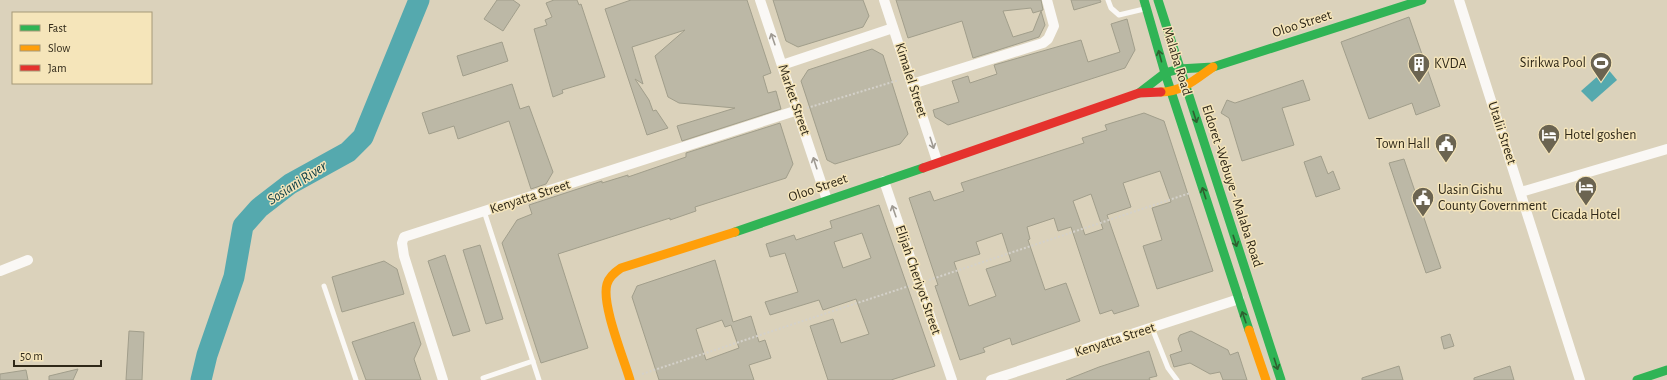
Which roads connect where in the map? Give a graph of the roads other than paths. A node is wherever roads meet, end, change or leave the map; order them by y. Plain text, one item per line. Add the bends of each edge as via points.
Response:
1 (760, 0) edge
2 (884, 0) edge
3 (1047, 0) edge
4 (1108, 0) edge
5 (1158, 0) edge
6 (1422, 0) edge
7 (1459, 0) edge
8 (1146, 4) edge
9 (893, 28) junction
10 (782, 66) junction
11 (1213, 67) junction
12 (1179, 69) junction
13 (1165, 73) junction
14 (911, 80) junction
15 (1185, 87) junction
16 (1171, 92) junction
17 (1139, 93) junction
18 (798, 110) junction
19 (1667, 149) edge
20 (937, 161) junction
21 (884, 181) junction
22 (1521, 192) junction
23 (827, 200) junction
24 (484, 211) junction
25 (28, 260) dead end
26 (0, 271) edge
27 (324, 286) dead end
28 (1239, 299) junction
29 (1152, 328) junction
30 (533, 361) junction
31 (1667, 370) edge
32 (483, 378) dead end
33 (630, 379) edge
34 (356, 380) edge
35 (443, 380) edge
36 (539, 380) edge
37 (952, 380) edge
38 (991, 380) edge
39 (1177, 380) edge
40 (1266, 380) edge
41 (1281, 380) edge
42 (1580, 380) edge
43 (1637, 380) edge

10 -> 1 street, Market Street
2 - 9 street, Kimalel Street
3 - 14 street via 1054,26 1048,39 1043,43
4 - 8 lane via 1111,8 1119,14
5 - 12 main road, Eldoret -Webuye - Malaba Road
6 - 11 main road, Oloo Street
7 - 22 street, Utalii Street
13 -> 8 main road, Malaba Road
9 - 10 street
9 - 14 street, Kimalel Street
10 - 18 street, Market Street
11 - 12 main road, Oloo Street
11 - 15 main road, Oloo Street
12 - 13 main road, Oloo Street
12 - 15 main road, Eldoret -Webuye - Malaba Road
13 - 16 main road, Malaba Road
13 - 17 main road, Oloo Street
14 -> 20 street, Kimalel Street
15 - 16 main road, Oloo Street
15 -> 41 main road, Eldoret -Webuye - Malaba Road
16 - 17 main road, Oloo Street
28 -> 16 main road, Malaba Road
17 - 20 main road, Oloo Street
23 -> 18 street, Market Street
18 - 24 street, Kenyatta Street
19 - 22 street
20 - 21 main road, Oloo Street
21 - 23 main road, Oloo Street
37 -> 21 street, Elijah Cheriyot Street
22 - 42 street, Utalii Street
23 - 33 main road, Oloo Street via 614,272 607,280 606,301
24 - 30 lane
24 - 35 street, Kenyatta Street via 404,237 402,243
25 - 26 street
27 - 34 lane
28 - 29 street, Kenyatta Street
40 -> 28 main road, Malaba Road
29 - 38 street, Kenyatta Street
29 - 39 lane via 1168,368
30 - 32 lane
30 - 36 lane
31 - 43 main road

